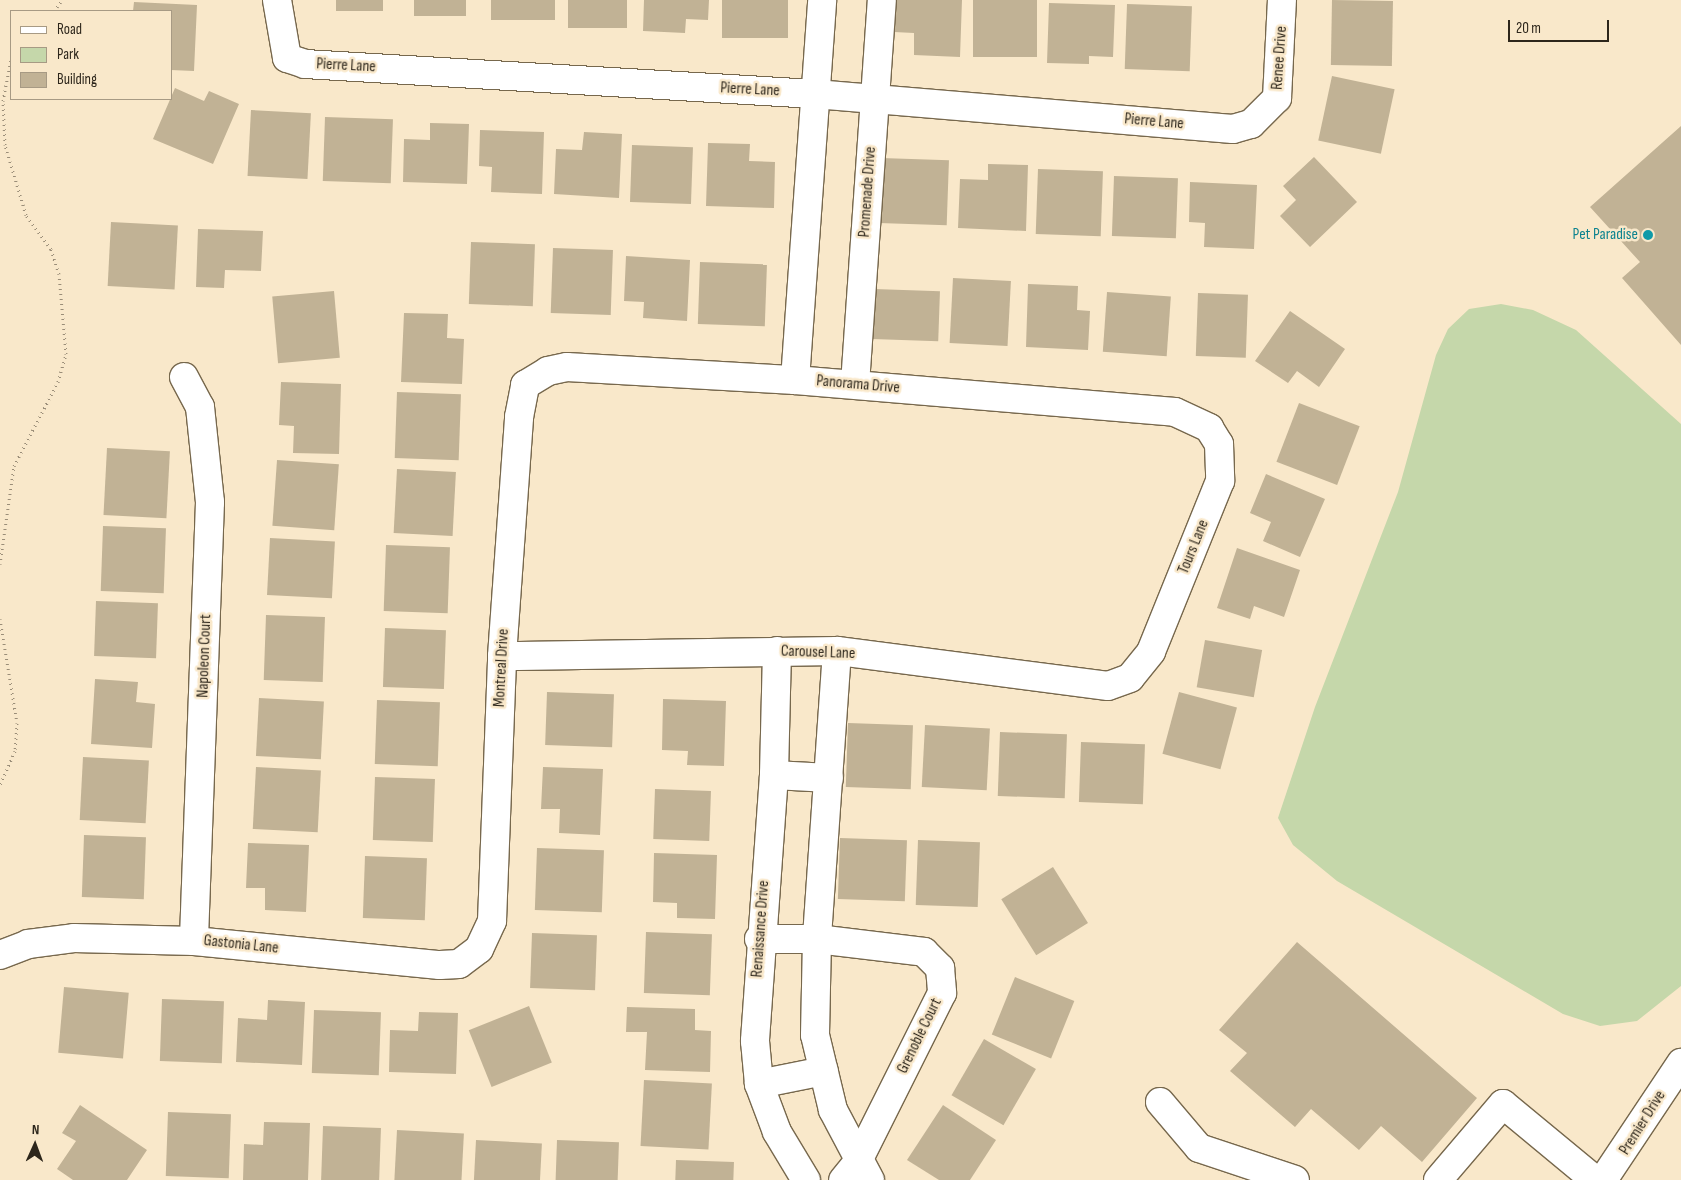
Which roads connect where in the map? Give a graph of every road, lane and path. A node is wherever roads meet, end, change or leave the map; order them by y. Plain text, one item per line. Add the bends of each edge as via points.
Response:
1 (277, 0) edge
2 (822, 0) edge
3 (882, 0) edge
4 (1282, 0) edge
5 (10, 64) edge
6 (815, 94) junction
7 (875, 99) junction
8 (1268, 112) joint
9 (184, 377) dead end
10 (796, 380) junction
11 (855, 384) junction
12 (525, 385) joint
13 (1194, 419) joint
14 (0, 564) edge
15 (0, 618) edge
16 (777, 651) junction
17 (837, 651) junction
18 (502, 656) junction
19 (1130, 678) joint
20 (774, 775) junction
21 (829, 778) junction
22 (0, 785) edge
23 (760, 939) junction
24 (817, 940) junction
25 (194, 941) junction
26 (479, 949) joint
27 (0, 955) edge
28 (1681, 1063) edge
29 (824, 1071) junction
30 (759, 1084) junction
31 (1160, 1102) dead end
32 (857, 1174) edge
33 (806, 1180) edge
34 (1295, 1180) edge
35 (1438, 1180) edge
36 (1595, 1180) edge
37 (1603, 1180) edge

1 - 6 street, Pierre Lane via 287,58 305,64
2 - 6 street
3 - 7 street, Promenade Drive
4 - 8 street, Renee Drive via 1281,82
5 - 14 path via 3,101 5,145 26,215 51,249 59,274 66,354 58,382 14,466
6 - 7 street, Pierre Lane
6 - 10 street
7 - 8 street, Pierre Lane via 1233,128 1251,124
7 - 11 street, Promenade Drive
9 - 25 street, Napoleon Court via 200,407 208,446 210,502
10 - 11 street, Panorama Drive
10 - 12 street, Panorama Drive via 567,367 548,371
11 - 13 street, Panorama Drive via 1175,412
12 - 18 street, Montreal Drive via 518,418
13 - 19 street, Tours Lane via 1209,428 1219,444 1220,481 1152,652
15 - 22 path via 17,723 15,751
16 - 17 street, Carousel Lane
16 - 18 street, Carousel Lane
16 - 20 street, Renaissance Drive
17 - 19 street, Carousel Lane via 1108,686
17 - 21 street
18 - 26 street, Montreal Drive via 492,921
20 - 21 street
20 - 23 street, Renaissance Drive
21 - 24 street
23 - 24 street, Grenoble Court
23 - 30 street, Renaissance Drive via 755,1041
24 - 29 street via 815,1036
24 - 32 street, Grenoble Court via 924,952 940,968 942,993
25 - 26 street, Gastonia Lane via 440,965 459,964
25 - 27 street, Gastonia Lane via 74,938 28,944
28 - 37 street, Premier Drive
29 - 30 street
29 - 32 street via 832,1110
30 - 33 street, Renaissance Drive via 777,1132
31 - 34 street via 1199,1148
35 - 36 street via 1503,1104

